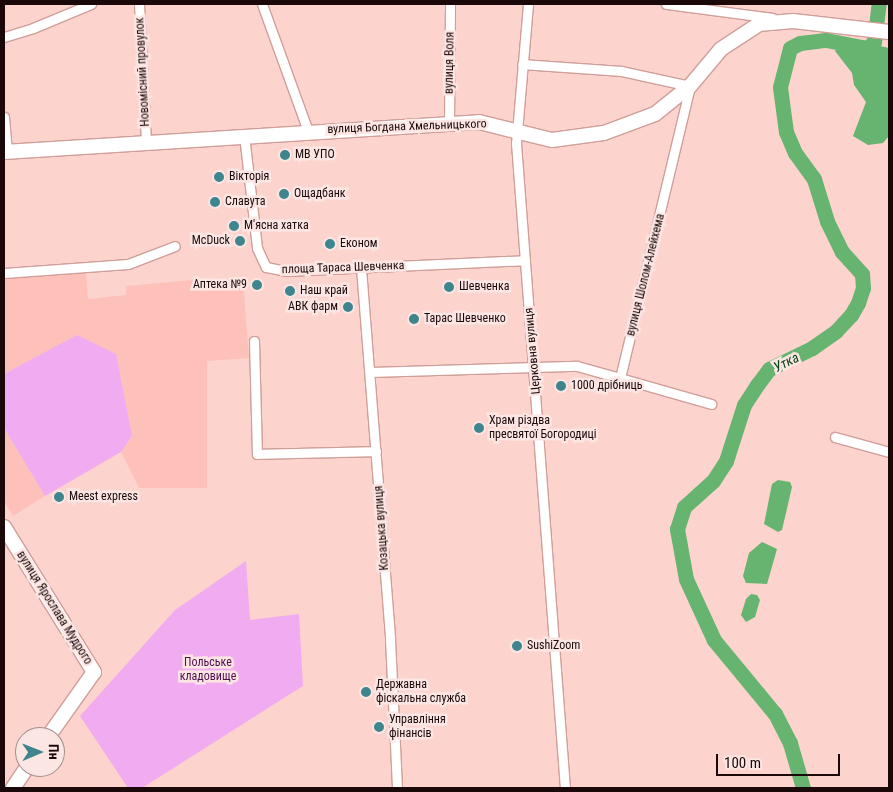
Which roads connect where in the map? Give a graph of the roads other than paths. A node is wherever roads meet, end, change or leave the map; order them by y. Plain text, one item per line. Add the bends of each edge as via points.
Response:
1 (91, 4) edge
2 (139, 4) edge
3 (262, 4) edge
4 (450, 4) edge
5 (528, 4) edge
6 (666, 4) edge
7 (786, 20) junction
8 (889, 32) edge
9 (4, 36) edge
10 (522, 64) junction
11 (690, 86) junction
12 (4, 117) edge
13 (449, 123) junction
14 (308, 131) junction
15 (516, 132) junction
16 (244, 135) junction
17 (146, 141) junction
18 (6, 152) edge
19 (175, 246) dead end
20 (525, 260) junction
21 (361, 268) junction
22 (4, 273) edge
23 (254, 341) dead end
24 (535, 365) junction
25 (370, 372) junction
26 (620, 378) junction
27 (711, 404) dead end
28 (835, 437) dead end
29 (376, 451) junction
30 (889, 452) edge
31 (4, 527) edge
32 (55, 727) edge
33 (20, 777) edge
34 (12, 788) edge
35 (397, 788) edge
36 (565, 788) edge

1 - 9 street via 33,28
2 - 17 street, Новомісний провулок
3 - 14 street
4 - 13 street, вулиця Воля
5 - 10 street, Церковна вулиця
6 - 7 street
7 - 8 main road, вулиця Богдана Хмельницького
7 - 11 main road, вулиця Богдана Хмельницького via 758,24 737,36 721,49
10 - 11 street via 621,71
10 - 15 street, Церковна вулиця
11 - 15 main road, вулиця Богдана Хмельницького via 655,114 604,133 552,140
11 - 26 street, вулиця Шолом-Алейхема
12 - 18 street
13 - 14 main road, вулиця Богдана Хмельницького
13 - 15 main road, вулиця Богдана Хмельницького via 487,122
14 - 16 main road, вулиця Богдана Хмельницького
15 - 20 street, Церковна вулиця
16 - 17 main road, вулиця Богдана Хмельницького
16 - 21 street, площа Тараса Шевченка via 252,215 262,262 270,269 286,271
17 - 18 main road, вулиця Богдана Хмельницького
19 - 22 street via 128,264
20 - 21 street, площа Тараса Шевченка
20 - 24 street, Церковна вулиця
21 - 25 street, Козацька вулиця
23 - 29 street via 257,454
24 - 25 street
24 - 26 street via 577,366
24 - 36 street, Церковна вулиця
25 - 29 street, Козацька вулиця
26 - 27 street
28 - 30 street
29 - 35 street, Козацька вулиця
31 - 32 main road, вулиця Ярослава Мудрого via 94,672
33 - 34 main road

